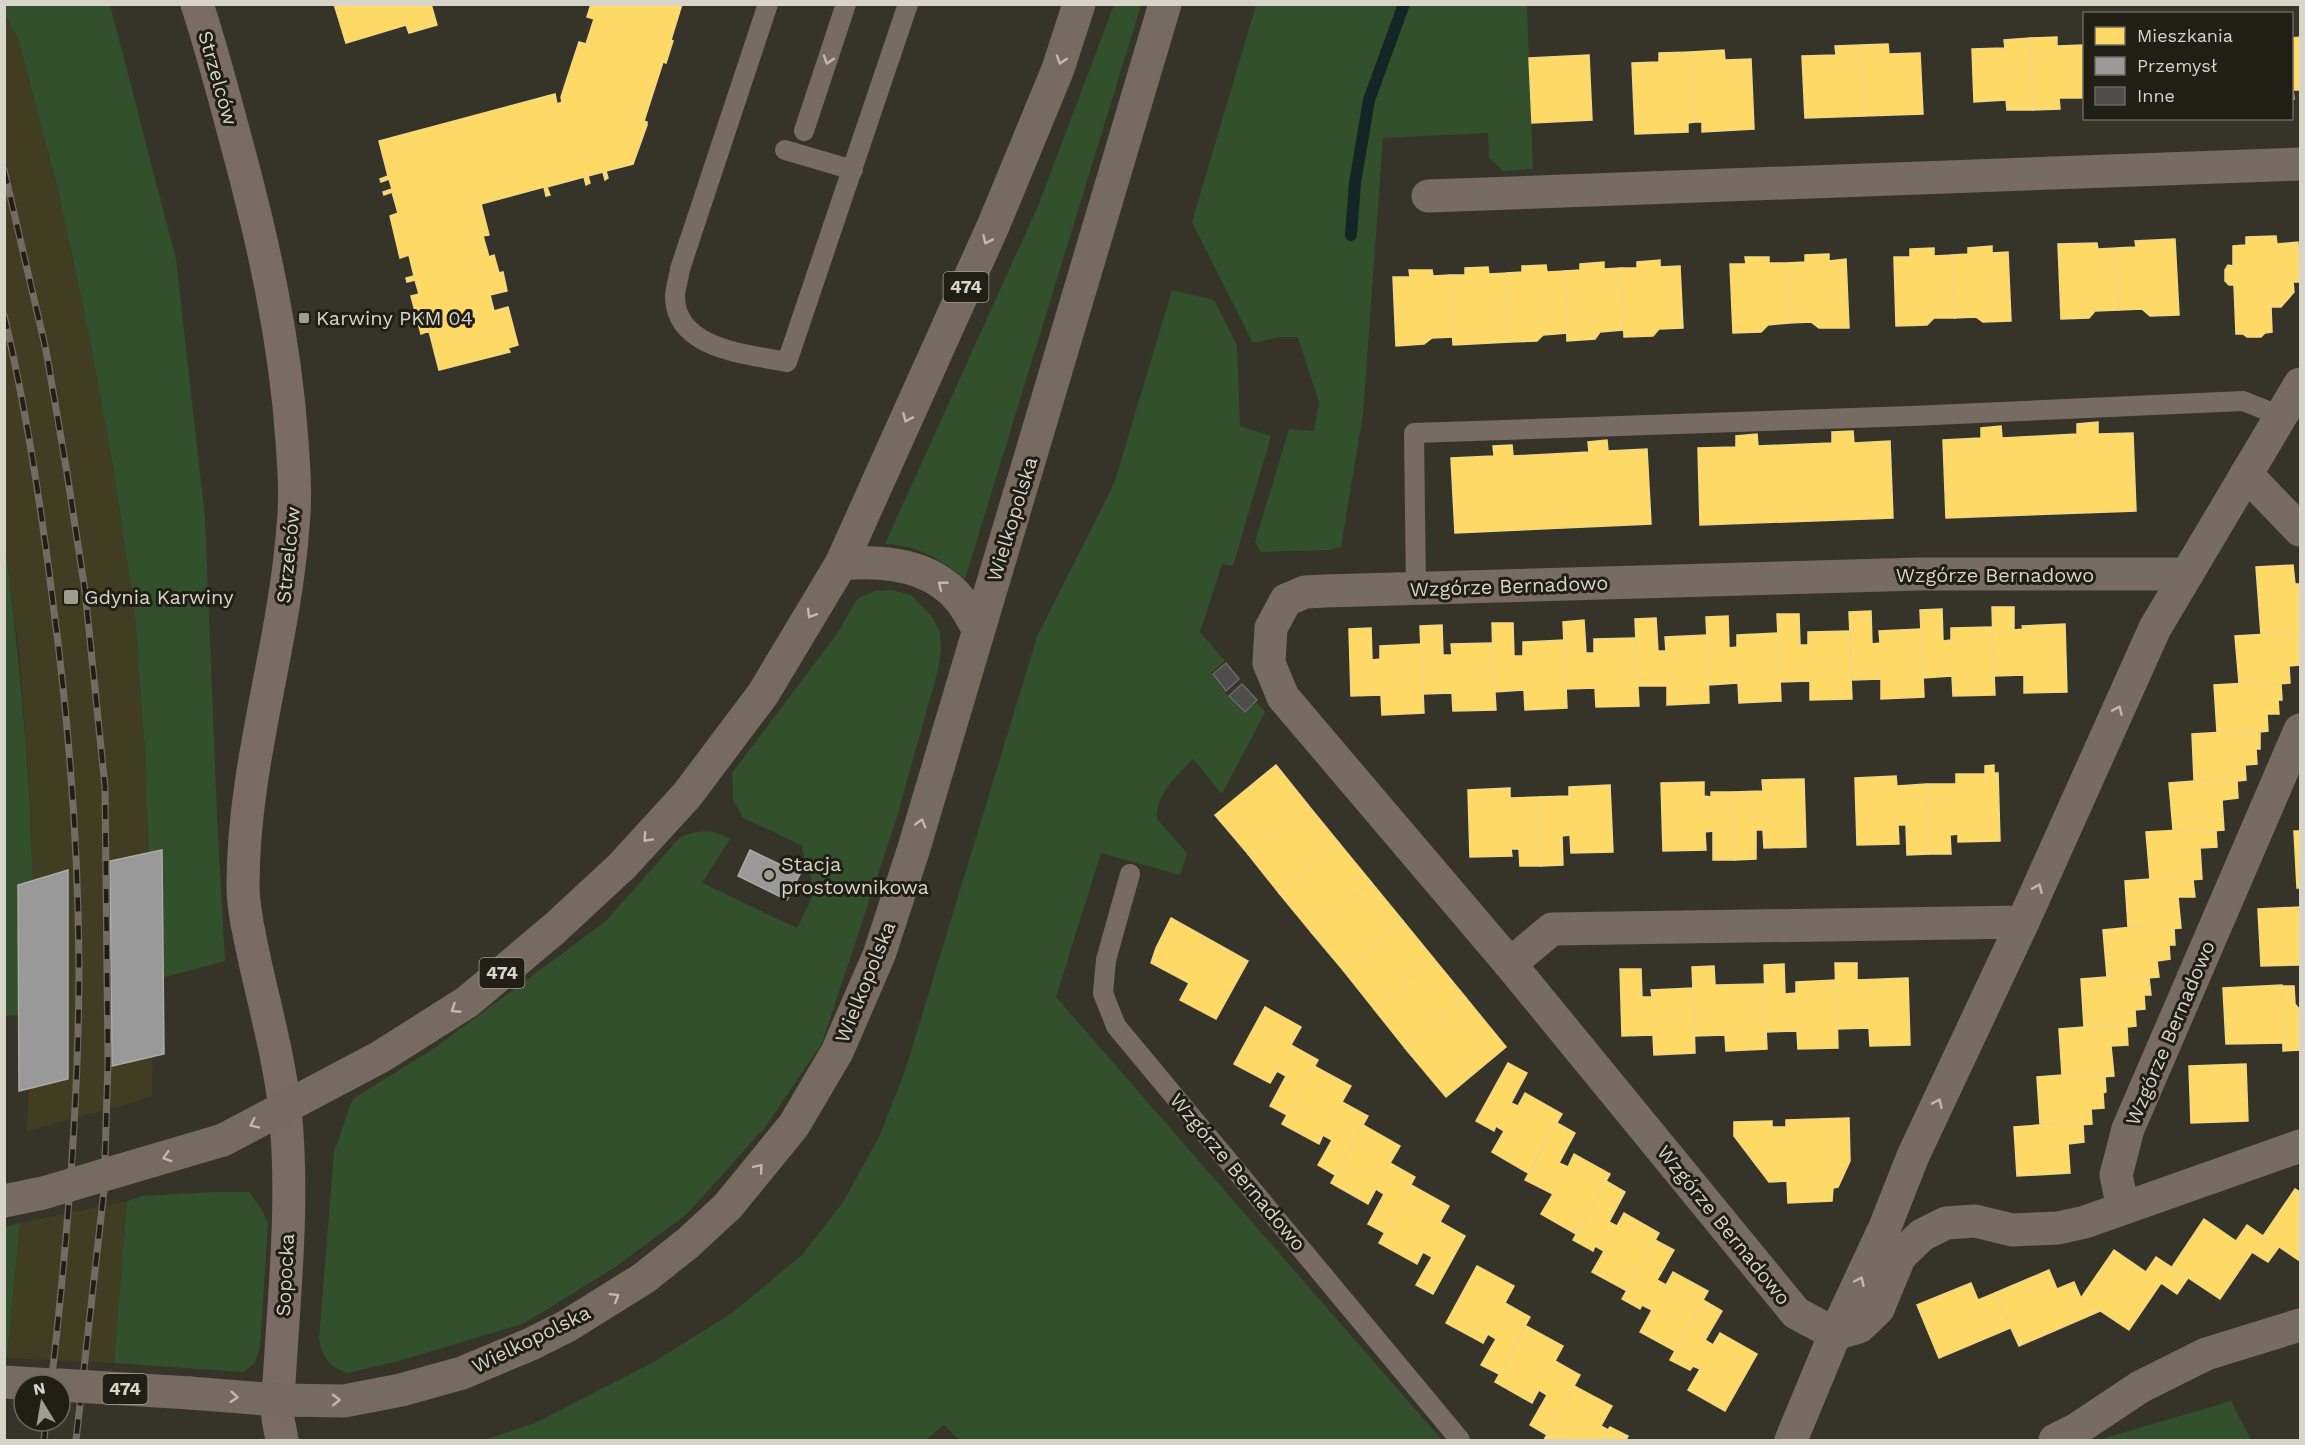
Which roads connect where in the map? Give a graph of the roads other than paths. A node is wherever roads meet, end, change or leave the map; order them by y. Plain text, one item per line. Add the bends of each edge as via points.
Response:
1 (197, 4) edge
2 (768, 4) edge
3 (846, 4) edge
4 (909, 4) edge
5 (1079, 4) edge
6 (1165, 4) edge
7 (2301, 164) edge
8 (853, 170) junction
9 (1428, 195) dead end
10 (2301, 384) edge
11 (2281, 416) junction
12 (2246, 474) junction
13 (2301, 530) edge
14 (841, 564) junction
15 (2187, 574) junction
16 (1416, 589) junction
17 (978, 629) junction
18 (2301, 730) edge
19 (1130, 873) dead end
20 (2023, 922) junction
21 (1510, 964) junction
22 (285, 1109) junction
23 (2301, 1146) edge
24 (4, 1202) edge
25 (2123, 1208) junction
26 (2301, 1325) edge
27 (1835, 1334) junction
28 (72, 1386) edge
29 (278, 1400) junction
30 (282, 1440) edge
31 (1460, 1440) edge
32 (1791, 1440) edge
33 (2055, 1440) edge

1 - 22 street, Strzelców via 267,258 290,410 294,525 243,845 243,891 249,934
2 - 8 lane via 680,269 675,297 682,322 698,338 719,347 787,362
3 -> 8 lane via 791,151
4 - 8 lane
5 -> 14 main road, 474 via 1058,69 994,224
6 - 17 main road, Wielkopolska / 474
7 - 9 street
10 - 11 street
11 - 12 street
11 - 16 lane via 2244,401 1414,433
12 - 13 street
12 - 15 street
17 -> 14 main road via 960,600 935,579 904,565 871,561
14 -> 22 main road, 474 via 763,694 687,795 622,866 467,1002 380,1058
15 - 16 street, Wzgórze Bernadowo via 1921,574
20 -> 15 street via 2155,628
16 - 21 street, Wzgórze Bernadowo via 1305,592 1286,600 1271,628 1269,663 1283,698
29 -> 17 main road, Wielkopolska / 474 via 344,1401 401,1390 462,1373 531,1344 645,1278 728,1206 794,1125 837,1052 879,955
18 - 25 street, Wzgórze Bernadowo via 2128,1129 2116,1175
19 - 31 lane, Wzgórze Bernadowo via 1106,960 1103,993 1116,1026
20 - 21 street via 1552,929
27 -> 20 street
21 - 27 street, Wzgórze Bernadowo via 1796,1313
22 -> 24 main road, 474, bridge via 223,1140
22 - 29 street, Sopocka via 289,1193
23 - 25 street
25 - 27 street via 2058,1228 2012,1230 1975,1221 1946,1223 1922,1234 1900,1256 1878,1309 1859,1327
26 - 33 street via 2206,1354 2140,1387
27 - 32 street
28 -> 29 main road, Wielkopolska / 474, bridge
29 - 30 street, Sopocka

